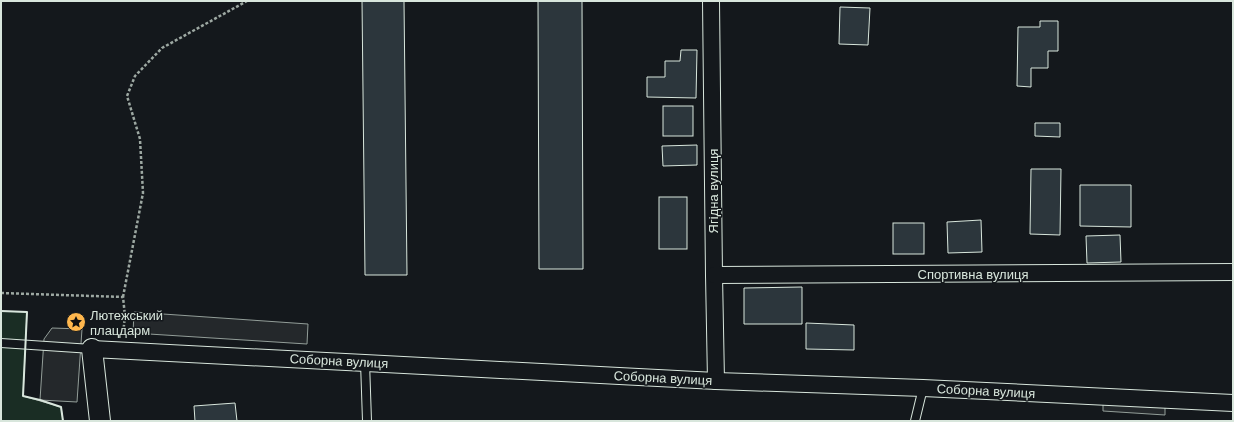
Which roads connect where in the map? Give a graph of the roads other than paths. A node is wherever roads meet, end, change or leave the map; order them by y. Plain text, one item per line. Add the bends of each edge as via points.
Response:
1 (711, 1) edge
2 (1233, 272) edge
3 (714, 275) junction
4 (1, 343) edge
5 (92, 349) junction
6 (365, 362) junction
7 (716, 381) junction
8 (923, 388) junction
9 (1233, 403) edge
10 (100, 421) edge
11 (367, 421) edge
12 (915, 421) edge

1 - 3 street, Ягідна вулиця
2 - 3 street, Спортивна вулиця
3 - 7 street, Ягідна вулиця
4 - 5 lane
5 - 6 street, Соборна вулиця
5 - 10 street
6 - 7 street, Соборна вулиця
6 - 11 lane
7 - 8 street, Соборна вулиця
8 - 9 street, Соборна вулиця
8 - 12 lane

